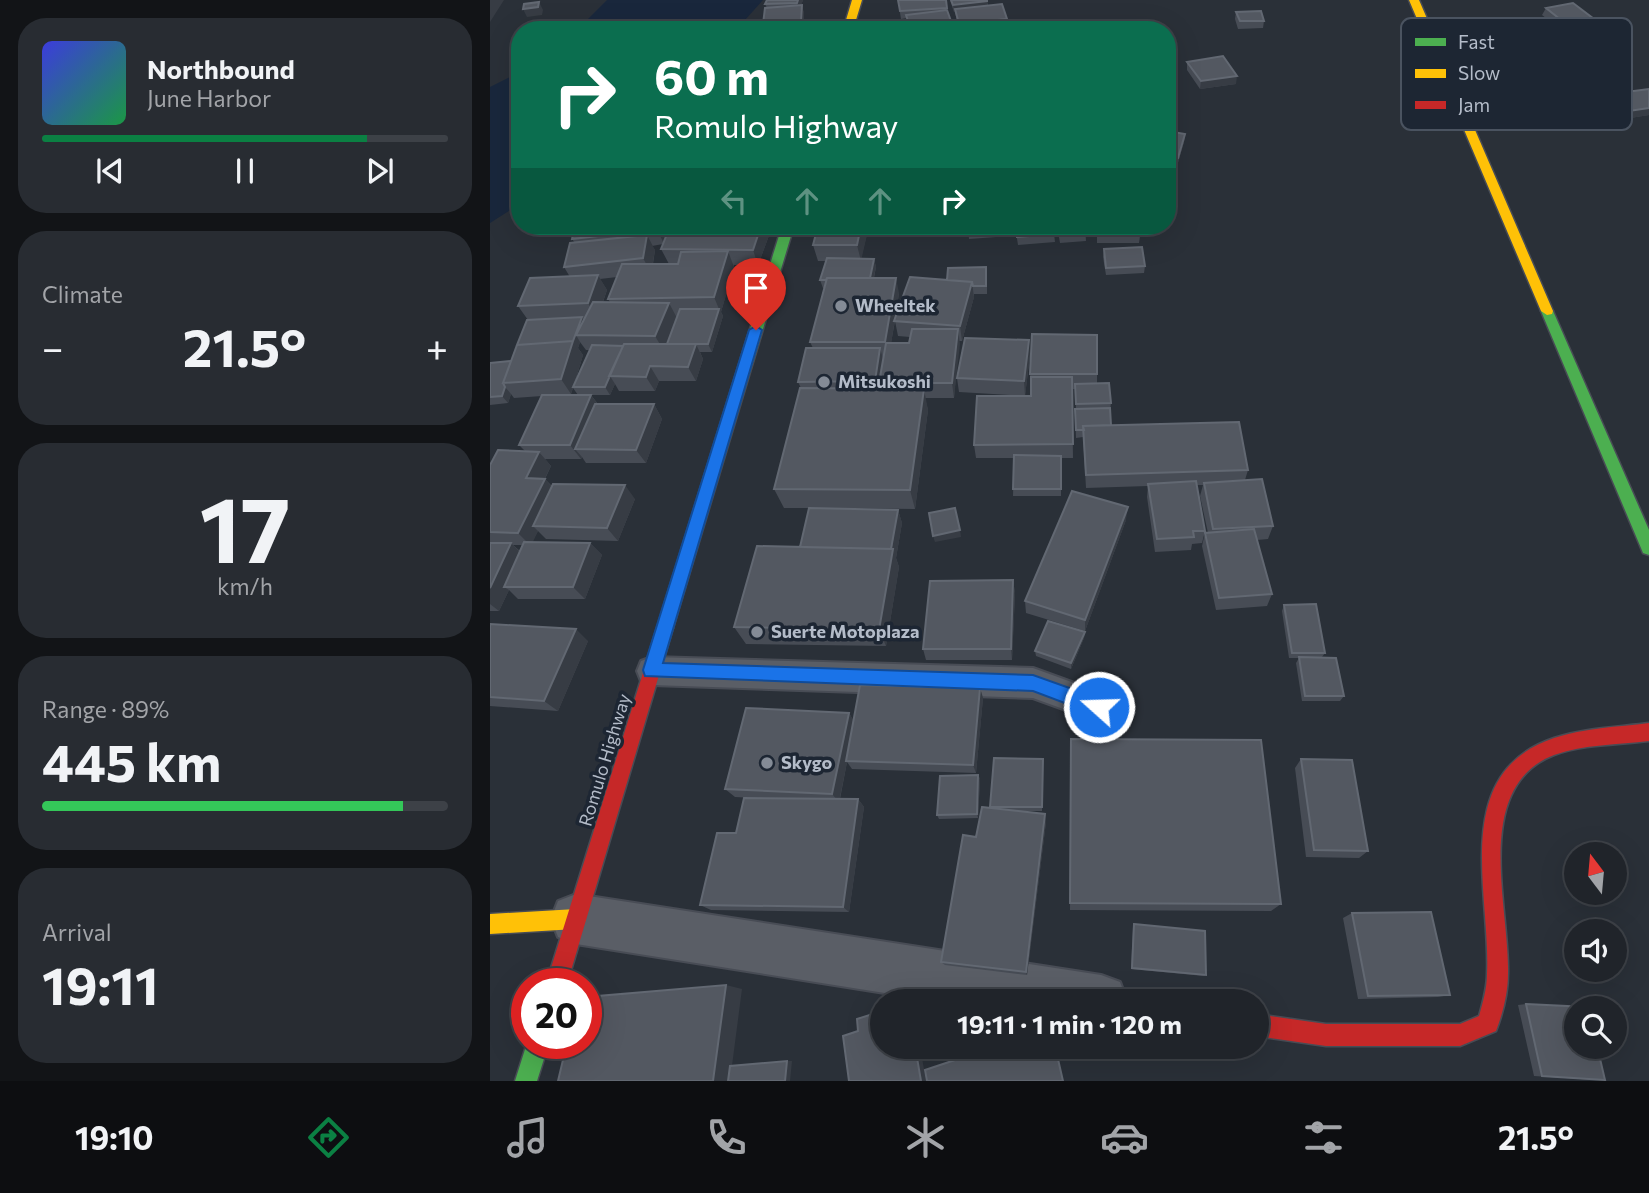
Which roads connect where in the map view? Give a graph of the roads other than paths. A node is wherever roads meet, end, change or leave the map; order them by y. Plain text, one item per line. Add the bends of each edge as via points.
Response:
1 (857, 0) edge
2 (1414, 0) edge
3 (1422, 18) edge
4 (851, 21) edge
5 (1470, 130) edge
6 (785, 235) edge
7 (1649, 548) edge
8 (652, 670) junction
9 (1099, 707) dead end
10 (1649, 733) edge
11 (576, 919) junction
12 (490, 924) edge
13 (561, 968) edge
14 (1024, 989) edge
15 (1269, 1027) edge
16 (533, 1059) edge
17 (526, 1081) edge

1 - 4 main road
2 - 3 main road
5 - 7 main road
6 - 8 main road, Romulo Highway
8 - 9 lane via 1033,683
8 - 11 main road, Romulo Highway
10 - 15 main road via 1537,754 1517,767 1503,785 1490,843 1498,974 1488,1023 1460,1035 1326,1035
11 - 12 main road
11 - 13 main road, Romulo Highway
11 - 14 street
16 - 17 main road

